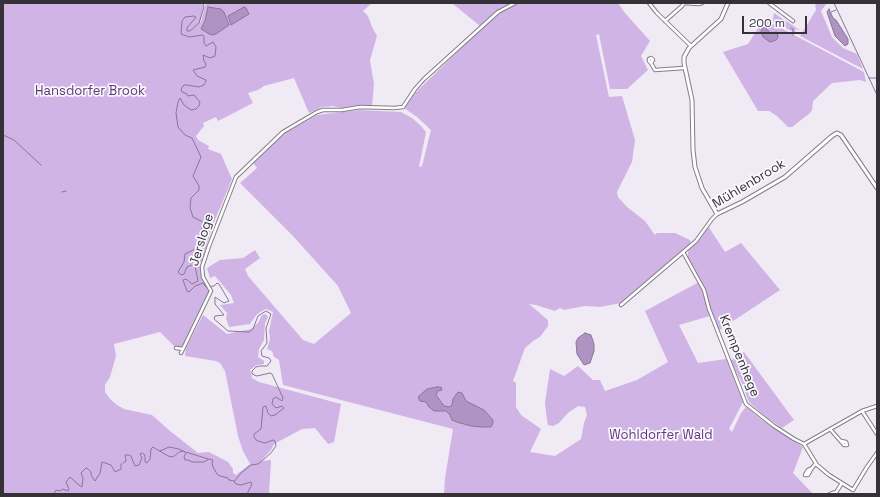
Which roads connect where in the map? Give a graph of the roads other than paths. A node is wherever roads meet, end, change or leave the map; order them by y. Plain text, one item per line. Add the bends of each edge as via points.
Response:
1 (515, 3) edge
2 (649, 3) edge
3 (684, 3) edge
4 (702, 3) edge
5 (728, 3) edge
6 (768, 3) edge
7 (665, 21) junction
8 (793, 21) dead end
9 (691, 46) junction
10 (651, 62) dead end
11 (684, 68) junction
12 (877, 188) edge
13 (717, 214) junction
14 (683, 252) junction
15 (621, 305) dead end
16 (176, 348) dead end
17 (183, 349) junction
18 (181, 354) dead end
19 (877, 406) edge
20 (862, 411) junction
21 (830, 429) junction
22 (877, 434) edge
23 (841, 441) dead end
24 (804, 444) junction
25 (877, 454) edge
26 (816, 463) junction
27 (812, 468) dead end
28 (842, 483) junction
29 (836, 493) edge
30 (830, 494) edge

1 - 17 street, Jersloge via 498,12 424,79 403,107 323,110 284,132 235,179 202,265 202,275 211,289 210,294
2 - 7 street
3 - 4 street
3 - 7 street
5 - 9 street via 721,19
6 - 8 street
7 - 9 street
9 - 11 street via 684,57
10 - 11 street via 655,70
11 - 13 street via 692,100 695,167 702,188
12 - 13 street, Mühlenbrook via 841,135 837,133 786,177
13 - 14 street, Mühlenbrook via 696,241
14 - 15 street, Mühlenbrook
14 - 24 street, Krempenhege via 704,290 746,404 774,426
16 - 17 street
17 - 18 street, Jersloge
19 - 20 street
20 - 21 street
20 - 22 street
21 - 23 street
21 - 24 street
24 - 26 street, Krempenhege
25 - 28 street, Krempenhege via 853,490
26 - 27 street
26 - 28 street, Krempenhege
28 - 29 street
29 - 30 street

